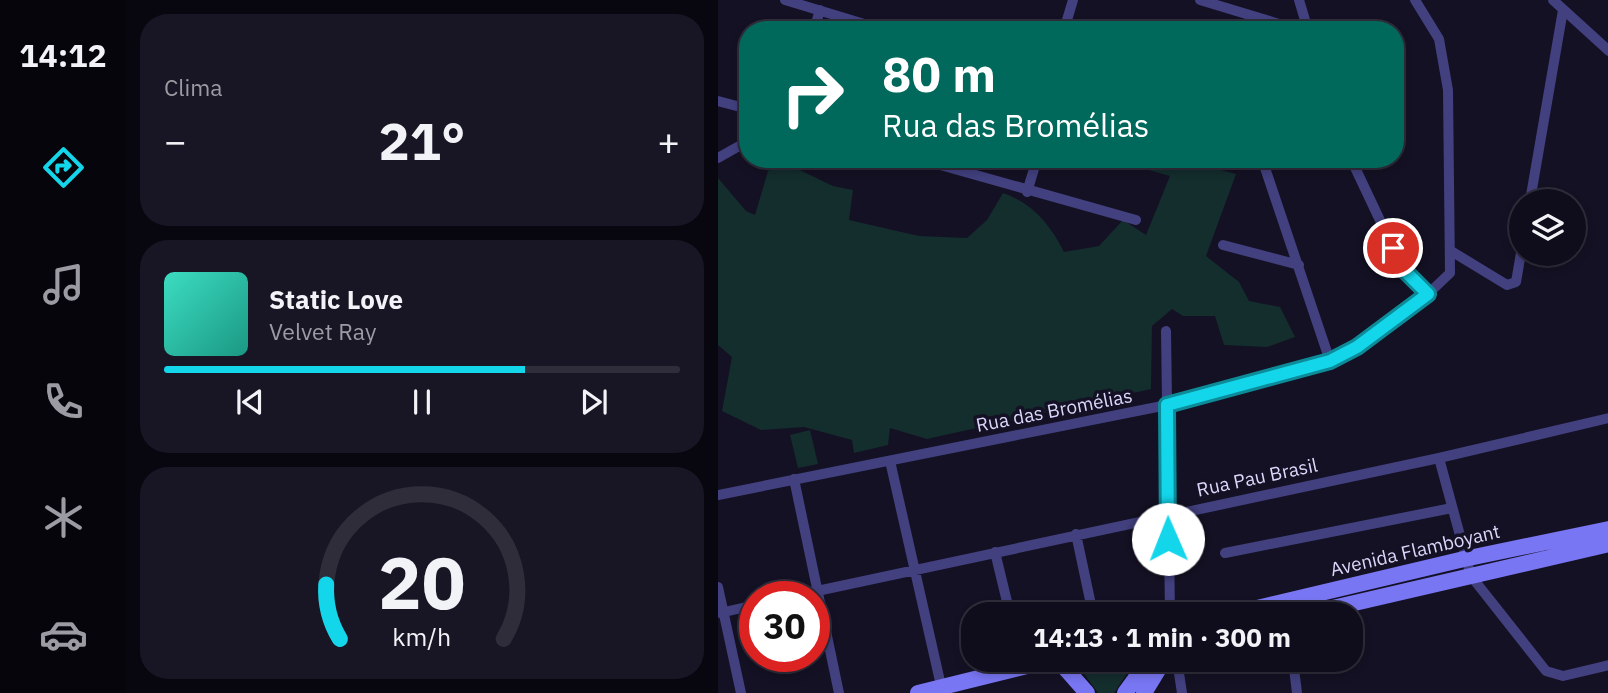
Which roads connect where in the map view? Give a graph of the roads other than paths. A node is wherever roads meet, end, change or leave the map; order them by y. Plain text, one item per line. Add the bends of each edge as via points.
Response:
1 (786, 0) edge
2 (1073, 0) edge
3 (1200, 0) edge
4 (1299, 0) edge
5 (1415, 0) edge
6 (1553, 0) edge
7 (820, 10) junction
8 (1563, 10) junction
9 (817, 21) edge
10 (855, 21) edge
11 (1067, 21) edge
12 (1270, 21) edge
13 (1305, 21) edge
14 (1609, 51) edge
15 (718, 101) edge
16 (739, 107) edge
17 (739, 146) edge
18 (718, 158) edge
19 (949, 168) edge
20 (1034, 168) edge
21 (1265, 168) edge
22 (1352, 168) edge
23 (1532, 189) edge
24 (1027, 191) junction
25 (1136, 220) dead end
26 (1223, 245) dead end
27 (1451, 251) junction
28 (1299, 265) junction
29 (1519, 266) edge
30 (1428, 294) junction
31 (1166, 331) dead end
32 (1330, 361) junction
33 (1167, 405) junction
34 (1609, 418) edge
35 (1439, 458) junction
36 (890, 461) junction
37 (794, 479) junction
38 (718, 495) edge
39 (1452, 508) junction
40 (1167, 514) junction
41 (1609, 530) edge
42 (1076, 534) junction
43 (1609, 544) edge
44 (995, 552) junction
45 (1225, 553) dead end
46 (1464, 559) junction
47 (914, 568) junction
48 (1471, 576) junction
49 (815, 581) edge
50 (718, 587) edge
51 (830, 587) edge
52 (1007, 602) edge
53 (1090, 602) edge
54 (1170, 602) edge
55 (1309, 602) edge
56 (1359, 602) edge
57 (739, 608) edge
58 (721, 612) edge
59 (830, 651) edge
60 (1609, 665) edge
61 (996, 672) edge
62 (1069, 672) edge
63 (1140, 672) edge
64 (1157, 672) edge
65 (1179, 672) edge
66 (1294, 672) edge
67 (942, 692) edge
68 (741, 693) edge
69 (839, 693) edge
70 (918, 693) edge
71 (1087, 693) edge
72 (1125, 693) edge
73 (1144, 693) edge
74 (1182, 693) edge
75 (1297, 693) edge

1 - 7 street
2 - 11 street
3 - 12 street
4 - 13 street
5 - 27 street via 1439,39 1448,90
6 - 8 street
7 - 9 street
7 - 10 street
8 - 14 street
8 - 23 street
15 - 16 street
17 - 18 street
19 - 24 street
20 - 24 street
21 - 28 street
22 - 30 street via 1403,269
24 - 25 street
26 - 28 street
27 - 29 street via 1507,285 1516,282
27 - 30 street, Rua das Bromélias via 1450,273
28 - 32 street
30 - 32 street, Rua das Bromélias via 1357,347
31 - 33 street
32 - 33 street, Rua das Bromélias
33 - 36 street, Rua das Bromélias
33 - 40 street
34 - 35 street, Rua Pau Brasil
35 - 39 street
35 - 40 street, Rua Pau Brasil
36 - 37 street, Rua das Bromélias
36 - 47 street
37 - 38 street, Rua das Bromélias
37 - 49 street
39 - 45 street
39 - 46 street
40 - 42 street, Rua Pau Brasil
40 - 54 street
41 - 46 street, Avenida Flamboyant
42 - 44 street, Rua Pau Brasil
42 - 53 street
43 - 48 street, Avenida Flamboyant
44 - 47 street, Rua Pau Brasil
44 - 52 street
46 - 48 street
46 - 55 street, Avenida Flamboyant
47 - 51 street, Rua Pau Brasil
47 - 67 street
48 - 56 street, Avenida Flamboyant
48 - 60 street via 1546,671 1556,676
50 - 58 street
57 - 58 street
58 - 68 street
59 - 69 street
61 - 67 street
62 - 71 street
63 - 72 street
64 - 73 street
65 - 74 street
66 - 75 street
67 - 70 street

